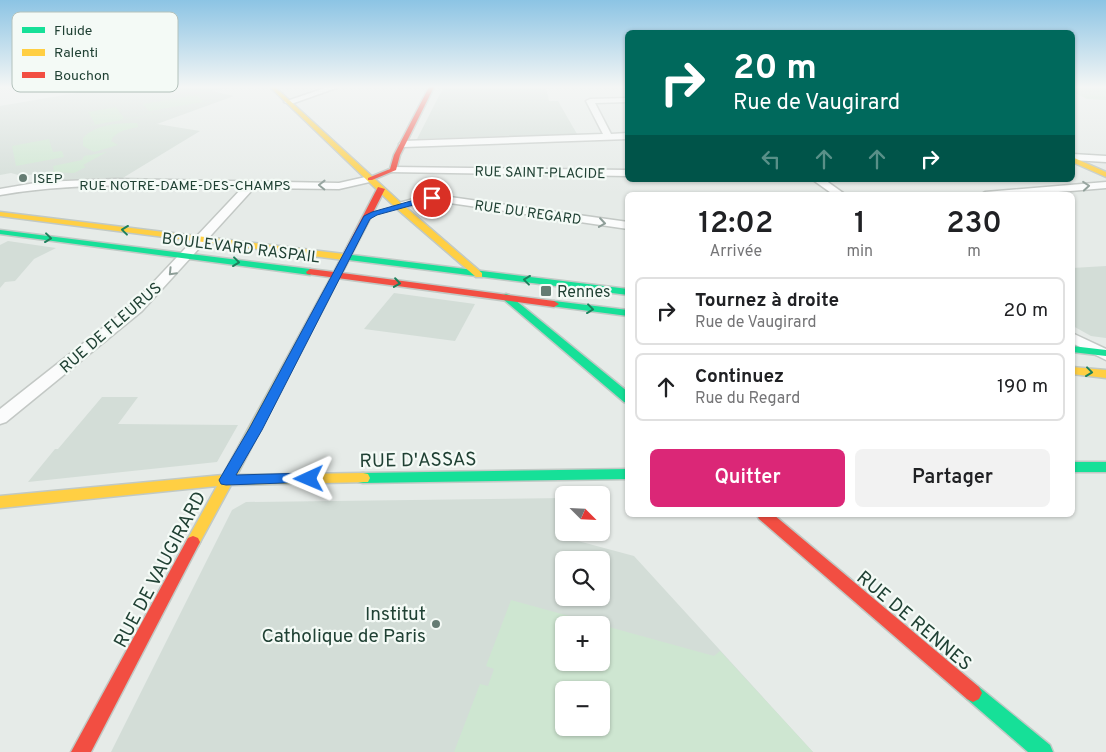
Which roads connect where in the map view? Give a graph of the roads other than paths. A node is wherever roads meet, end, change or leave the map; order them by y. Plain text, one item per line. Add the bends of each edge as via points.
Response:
1 (309, 122) edge
2 (414, 122) edge
3 (601, 122) edge
4 (608, 136) junction
5 (625, 136) edge
6 (403, 144) junction
7 (1075, 158) edge
8 (1075, 159) edge
9 (1106, 159) edge
10 (393, 170) junction
11 (625, 173) edge
12 (1106, 174) edge
13 (370, 179) junction
14 (821, 182) edge
15 (252, 184) junction
16 (1106, 185) edge
17 (381, 189) junction
18 (0, 192) edge
19 (836, 192) edge
20 (1021, 192) edge
21 (399, 206) junction
22 (0, 214) edge
23 (367, 218) junction
24 (625, 226) edge
25 (0, 232) edge
26 (201, 240) junction
27 (188, 256) junction
28 (346, 257) junction
29 (477, 274) junction
30 (337, 275) junction
31 (625, 292) edge
32 (507, 298) junction
33 (625, 313) edge
34 (1075, 339) edge
35 (1075, 349) edge
36 (1105, 354) edge
37 (1075, 370) edge
38 (1106, 374) edge
39 (625, 396) edge
40 (0, 418) edge
41 (1075, 467) edge
42 (1106, 467) edge
43 (625, 474) edge
44 (226, 480) junction
45 (0, 502) edge
46 (766, 517) edge
47 (81, 752) edge
48 (1043, 752) edge

1 - 13 main road
2 - 6 main road
3 - 4 street
4 - 5 street
4 - 6 street
6 - 10 main road
7 - 9 street
8 - 12 main road
10 - 11 street, RUE SAINT-PLACIDE
10 - 13 main road
13 -> 15 street, RUE NOTRE-DAME-DES-CHAMPS via 339,186
13 - 17 main road
14 - 19 street
15 - 18 street, RUE NOTRE-DAME-DES-CHAMPS via 116,182 41,185
15 - 26 street, RUE DE FLEURUS
20 -> 16 street
17 - 21 main road
17 - 23 main road, RUE DE VAUGIRARD
21 - 23 main road
21 -> 24 street, RUE DU REGARD via 436,198
21 - 29 main road
26 -> 22 main road, BOULEVARD RASPAIL
23 - 28 main road, RUE DE VAUGIRARD
25 -> 27 main road, BOULEVARD RASPAIL
26 - 27 street, RUE DE FLEURUS
26 - 28 main road, BOULEVARD RASPAIL
27 -> 30 main road, BOULEVARD RASPAIL
27 -> 40 street, RUE DE FLEURUS via 137,308
28 - 29 main road, BOULEVARD RASPAIL
28 - 30 main road, RUE DE VAUGIRARD
31 -> 29 main road, BOULEVARD RASPAIL
29 - 32 main road
30 -> 32 main road, BOULEVARD RASPAIL
30 - 44 main road, RUE DE VAUGIRARD
32 -> 33 main road, BOULEVARD RASPAIL
32 - 39 main road
34 - 36 street
35 - 36 main road
37 -> 38 main road
41 - 42 main road
43 - 44 main road, RUE D'ASSAS
44 - 45 main road, RUE D'ASSAS
44 - 47 main road, RUE DE VAUGIRARD
46 - 48 main road, RUE DE RENNES

